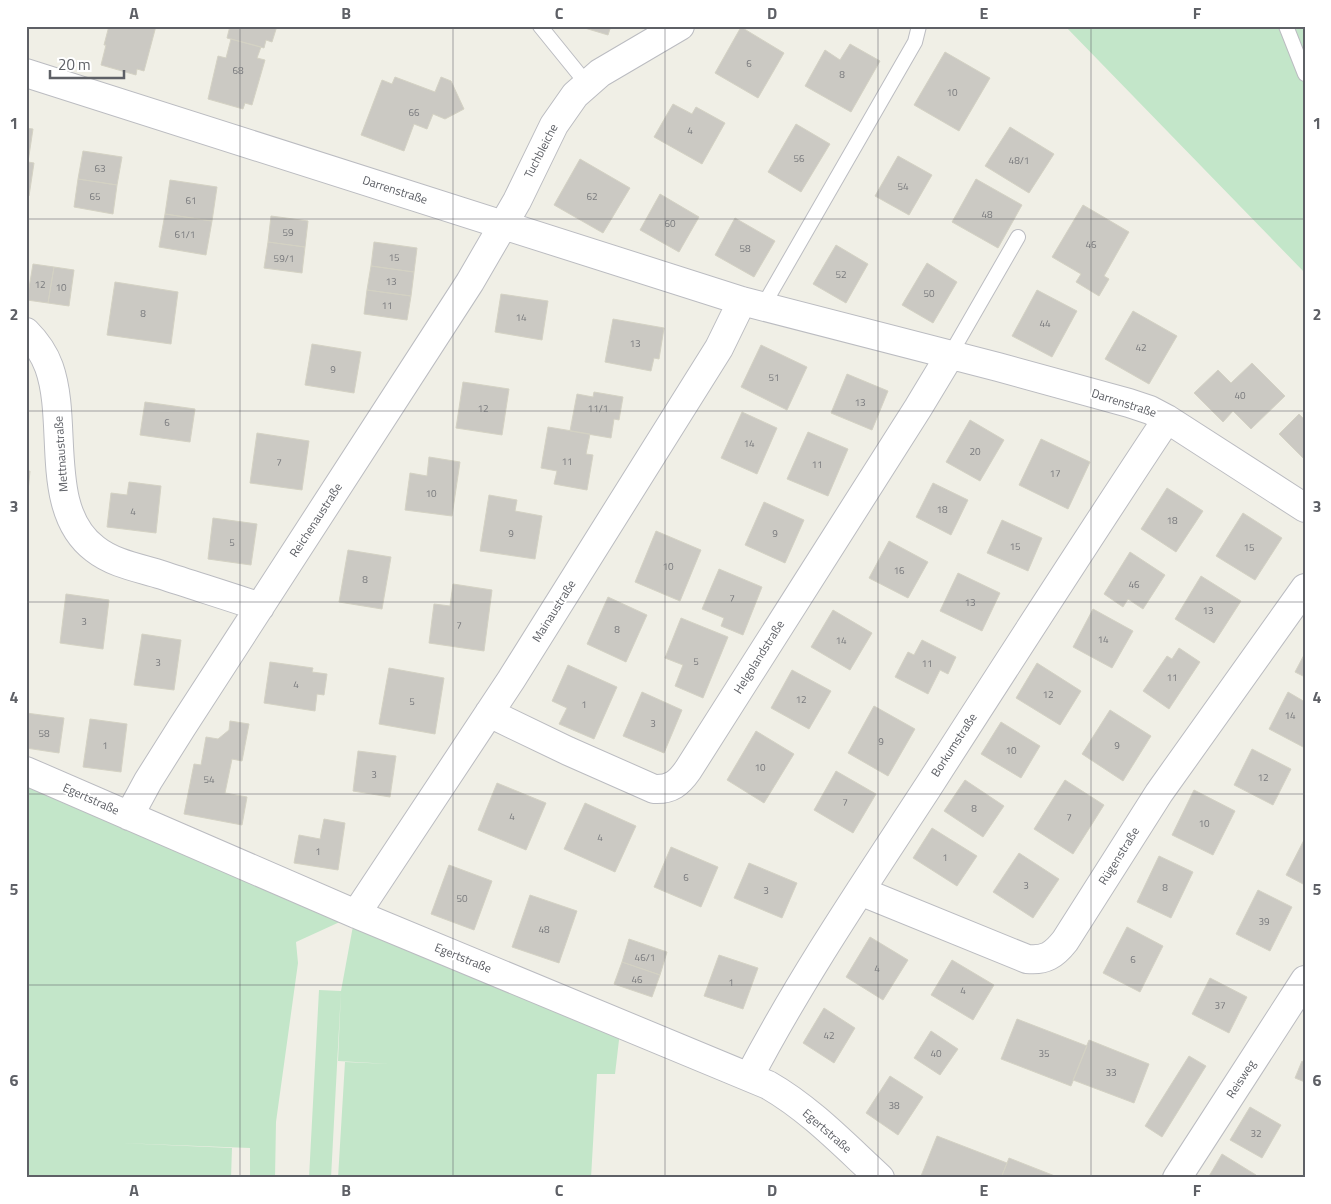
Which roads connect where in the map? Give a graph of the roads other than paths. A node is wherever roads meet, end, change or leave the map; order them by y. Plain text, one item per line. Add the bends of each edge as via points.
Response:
1 (540, 26) edge
2 (680, 26) edge
3 (919, 26) edge
4 (1286, 26) edge
5 (26, 73) edge
6 (1305, 74) edge
7 (586, 84) junction
8 (504, 225) junction
9 (1018, 237) dead end
10 (752, 303) junction
11 (26, 332) edge
12 (950, 355) junction
13 (1167, 419) junction
14 (1305, 508) edge
15 (1305, 588) edge
16 (260, 608) junction
17 (489, 713) junction
18 (26, 771) edge
19 (129, 816) junction
20 (860, 891) junction
21 (356, 914) junction
22 (1305, 980) edge
23 (749, 1077) junction
24 (880, 1178) edge
25 (1177, 1178) edge

1 - 7 lane
2 - 7 street, Tuchbleiche
3 - 10 lane via 915,42
4 - 6 lane
5 - 8 street, Darrenstraße
7 - 8 street, Tuchbleiche via 554,125
8 - 10 street, Darrenstraße
8 - 16 street, Reichenaustraße
9 - 12 lane
10 - 12 street, Darrenstraße
10 - 17 street, Mainaustraße via 719,348
11 - 16 street, Mettnaustraße via 43,354 51,372 58,406 62,490 65,504 83,538 96,550 120,562
12 - 13 street, Darrenstraße via 1129,403
12 - 17 street, Helgolandstraße via 688,770 676,784 663,790 654,789
13 - 14 street, Darrenstraße
13 - 20 street, Borkumstraße
15 - 20 street, Rügenstraße via 1188,751 1065,941 1050,957 1027,959
16 - 19 street, Reichenaustraße via 153,773
17 - 21 street, Mainaustraße
18 - 19 street, Egertstraße
19 - 21 street, Egertstraße
20 - 23 street, Borkumstraße via 775,1028
21 - 23 street, Egertstraße
22 - 25 street, Reisweg
23 - 24 street, Egertstraße via 792,1100

